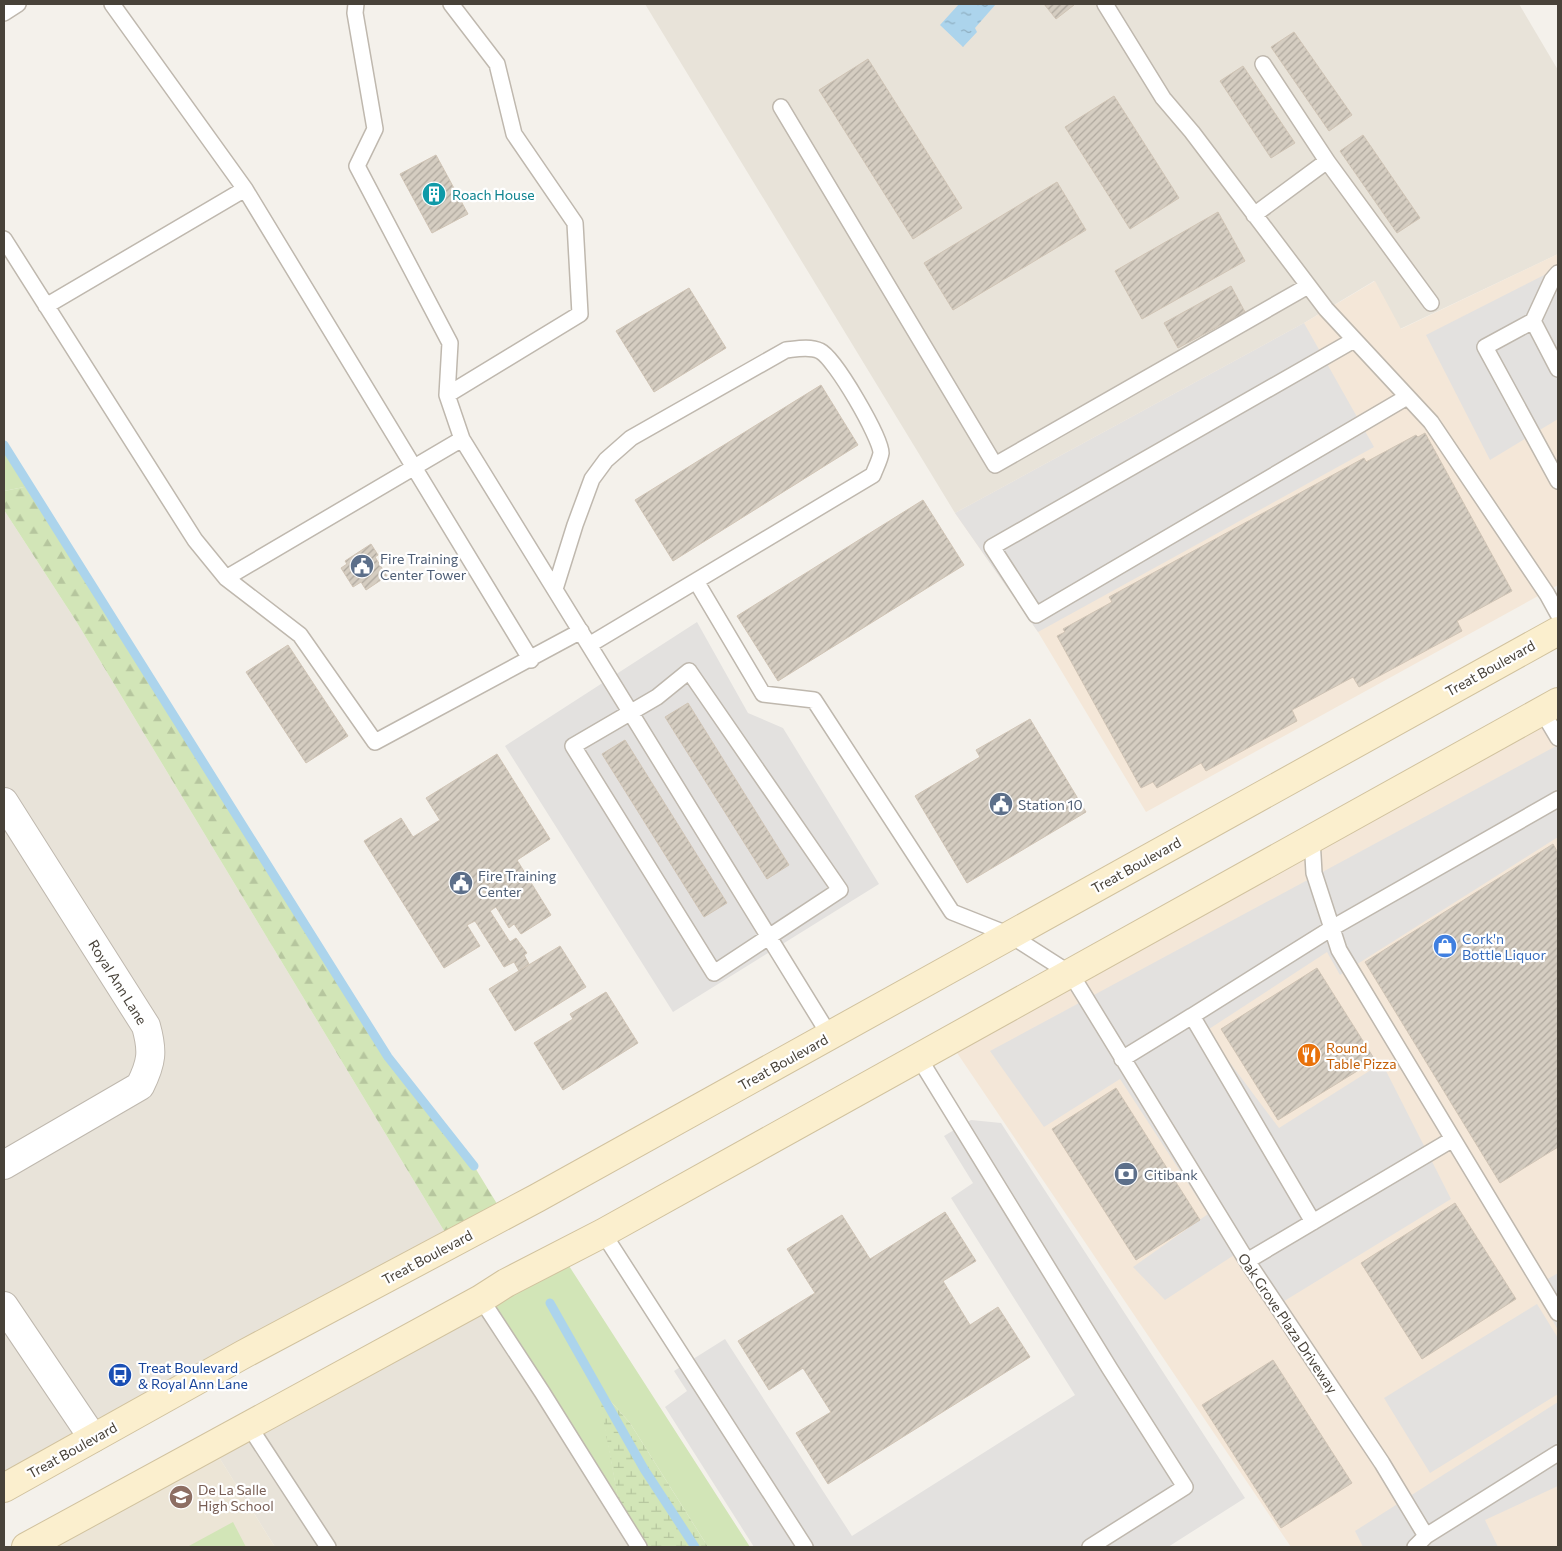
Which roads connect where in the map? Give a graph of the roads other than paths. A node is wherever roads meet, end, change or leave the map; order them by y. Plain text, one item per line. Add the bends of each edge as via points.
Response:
1 (18, 4) edge
2 (112, 4) edge
3 (356, 4) edge
4 (451, 4) edge
5 (1105, 4) edge
6 (4, 13) edge
7 (1263, 64) dead end
8 (781, 107) dead end
9 (1327, 161) junction
10 (244, 189) junction
11 (1254, 215) junction
12 (4, 239) edge
13 (1558, 273) edge
14 (1308, 286) junction
15 (1430, 303) dead end
16 (46, 306) junction
17 (1532, 321) junction
18 (1354, 340) junction
19 (1558, 369) edge
20 (447, 394) junction
21 (1407, 397) junction
22 (462, 439) junction
23 (414, 468) junction
24 (1558, 481) edge
25 (226, 578) junction
26 (696, 581) junction
27 (555, 589) junction
28 (1558, 614) edge
29 (1558, 631) edge
30 (581, 632) junction
31 (589, 645) junction
32 (531, 660) junction
33 (1550, 706) edge
34 (630, 712) junction
35 (1558, 738) edge
36 (1558, 799) edge
37 (4, 802) edge
38 (1312, 839) junction
39 (1332, 928) junction
40 (1010, 935) junction
41 (769, 937) junction
42 (1070, 974) junction
43 (1192, 1016) junction
44 (830, 1036) junction
45 (919, 1058) junction
46 (1122, 1059) junction
47 (1453, 1139) junction
48 (4, 1165) edge
49 (1313, 1222) junction
50 (604, 1233) junction
51 (1247, 1261) junction
52 (481, 1299) junction
53 (4, 1306) edge
54 (1558, 1313) edge
55 (249, 1426) junction
56 (93, 1438) junction
57 (1558, 1453) edge
58 (4, 1488) edge
59 (1426, 1536) junction
60 (26, 1547) edge
61 (328, 1547) edge
62 (639, 1547) edge
63 (805, 1547) edge
64 (1090, 1547) edge
65 (1415, 1547) edge

1 - 6 lane
2 - 10 lane
3 - 20 lane via 354,13 375,129 357,166 450,343
4 - 20 lane via 497,64 514,134 575,223 580,314
5 - 11 lane via 1163,98
7 - 9 lane
8 - 14 lane via 994,464
9 - 11 lane
9 - 15 lane
10 - 16 lane
10 - 23 lane
11 - 14 lane
12 - 16 lane
13 - 17 lane
14 - 18 lane
16 - 25 lane via 195,540
17 - 19 lane
17 - 24 lane via 1485,347
18 - 21 lane
18 - 21 lane via 992,547 1036,616
20 - 22 lane
21 - 28 lane via 1431,422
22 - 23 lane
22 - 27 lane
23 - 25 lane
23 - 32 lane
25 - 32 lane via 300,634 374,742
26 - 27 lane via 872,475 881,454 878,440 836,366 820,351 786,350 632,438 606,460 592,479
26 - 31 lane
26 - 40 lane via 763,694 814,700 952,912
27 - 30 lane
29 - 40 main road, Treat Boulevard
30 - 31 lane
30 - 32 lane
31 - 34 lane
33 - 35 lane
33 - 38 main road
34 - 41 lane
34 - 41 lane via 573,746 714,973
34 - 41 lane via 657,697 689,671 840,890
36 - 39 lane
37 - 48 street, Royal Ann Lane via 146,1026 151,1044 150,1066 140,1086
38 - 39 lane via 1314,872
38 - 42 main road
39 - 43 lane
39 - 47 lane via 1339,950
40 - 42 lane
40 - 44 main road, Treat Boulevard
41 - 44 lane
42 - 45 main road
42 - 46 lane, Oak Grove Plaza Driveway
43 - 46 lane
43 - 49 lane
44 - 56 main road, Treat Boulevard
45 - 50 main road
45 - 64 lane via 1185,1487
46 - 51 lane, Oak Grove Plaza Driveway
47 - 49 lane
47 - 54 lane
49 - 51 lane
50 - 52 main road
50 - 63 lane
51 - 59 lane, Oak Grove Plaza Driveway via 1382,1463
52 - 55 main road
52 - 62 lane
53 - 56 street
55 - 60 main road
55 - 61 lane
56 - 58 main road, Treat Boulevard
57 - 59 lane
59 - 65 lane

